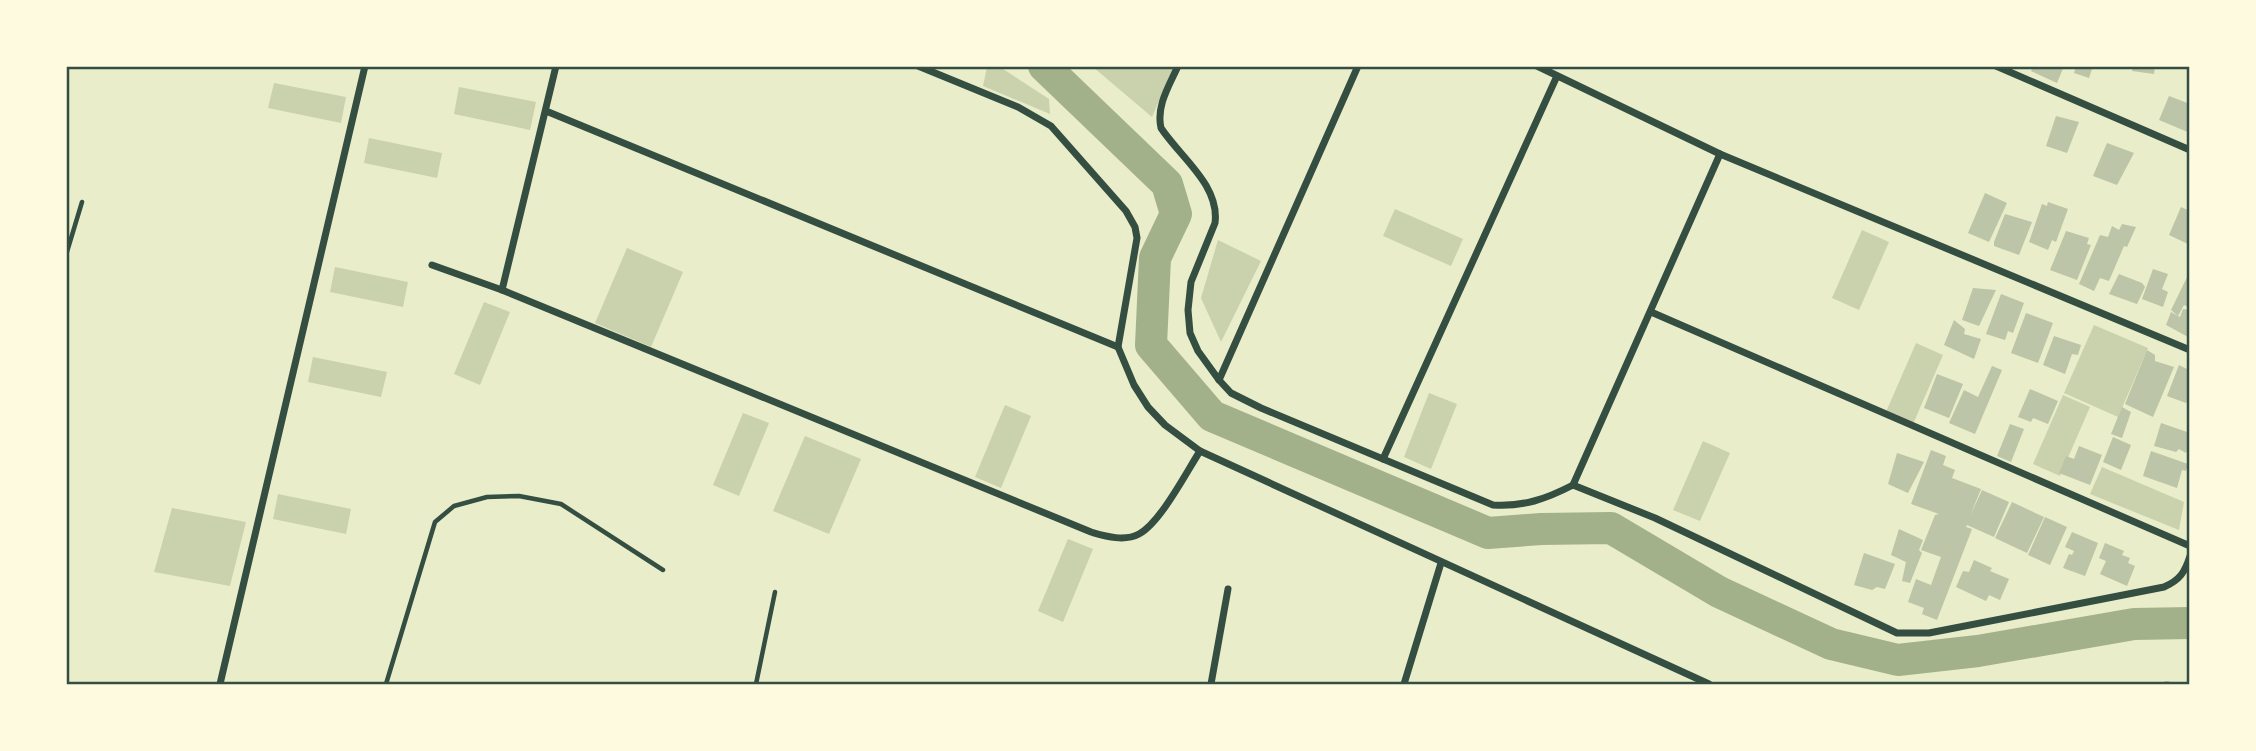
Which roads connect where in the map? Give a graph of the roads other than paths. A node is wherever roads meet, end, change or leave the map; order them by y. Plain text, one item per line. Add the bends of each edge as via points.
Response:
1 (365, 66) edge
2 (556, 66) edge
3 (918, 66) edge
4 (1178, 66) edge
5 (1358, 66) edge
6 (1537, 66) edge
7 (1996, 66) edge
8 (1558, 76) junction
9 (546, 111) junction
10 (2189, 150) edge
11 (1720, 154) junction
12 (82, 202) dead end
13 (66, 255) edge
14 (432, 265) dead end
15 (502, 290) junction
16 (1651, 312) junction
17 (1118, 347) junction
18 (2189, 350) edge
19 (1219, 380) junction
20 (1200, 451) junction
21 (1383, 459) junction
22 (1573, 485) junction
23 (2189, 545) edge
24 (2189, 556) edge
25 (1441, 564) junction
26 (663, 570) dead end
27 (1228, 589) dead end
28 (775, 592) dead end
29 (220, 684) edge
30 (386, 684) edge
31 (756, 684) edge
32 (1211, 684) edge
33 (1404, 684) edge
34 (1709, 684) edge

1 - 29 street
2 - 9 street
3 - 17 street via 1018,107 1051,126 1126,211 1137,238
4 - 19 street via 1161,103 1159,119 1215,204 1215,223 1191,282 1188,310 1198,351
5 - 19 street
6 - 8 street
7 - 10 street
8 - 11 street
8 - 21 street
9 - 15 street
9 - 17 street
11 - 16 street
11 - 18 street
12 - 13 lane
14 - 15 street
15 - 20 street via 1109,537 1126,538 1148,527
16 - 22 street
16 - 23 street
17 - 20 street via 1148,408
19 - 21 street via 1231,393 1261,408
20 - 25 street
21 - 22 street via 1493,505 1535,502
22 - 24 street via 1655,518 1897,633 1929,633 2164,587 2180,578
25 - 33 street
25 - 34 street
26 - 30 lane via 561,504 519,496 487,497 454,506 435,522
27 - 32 street
28 - 31 lane

